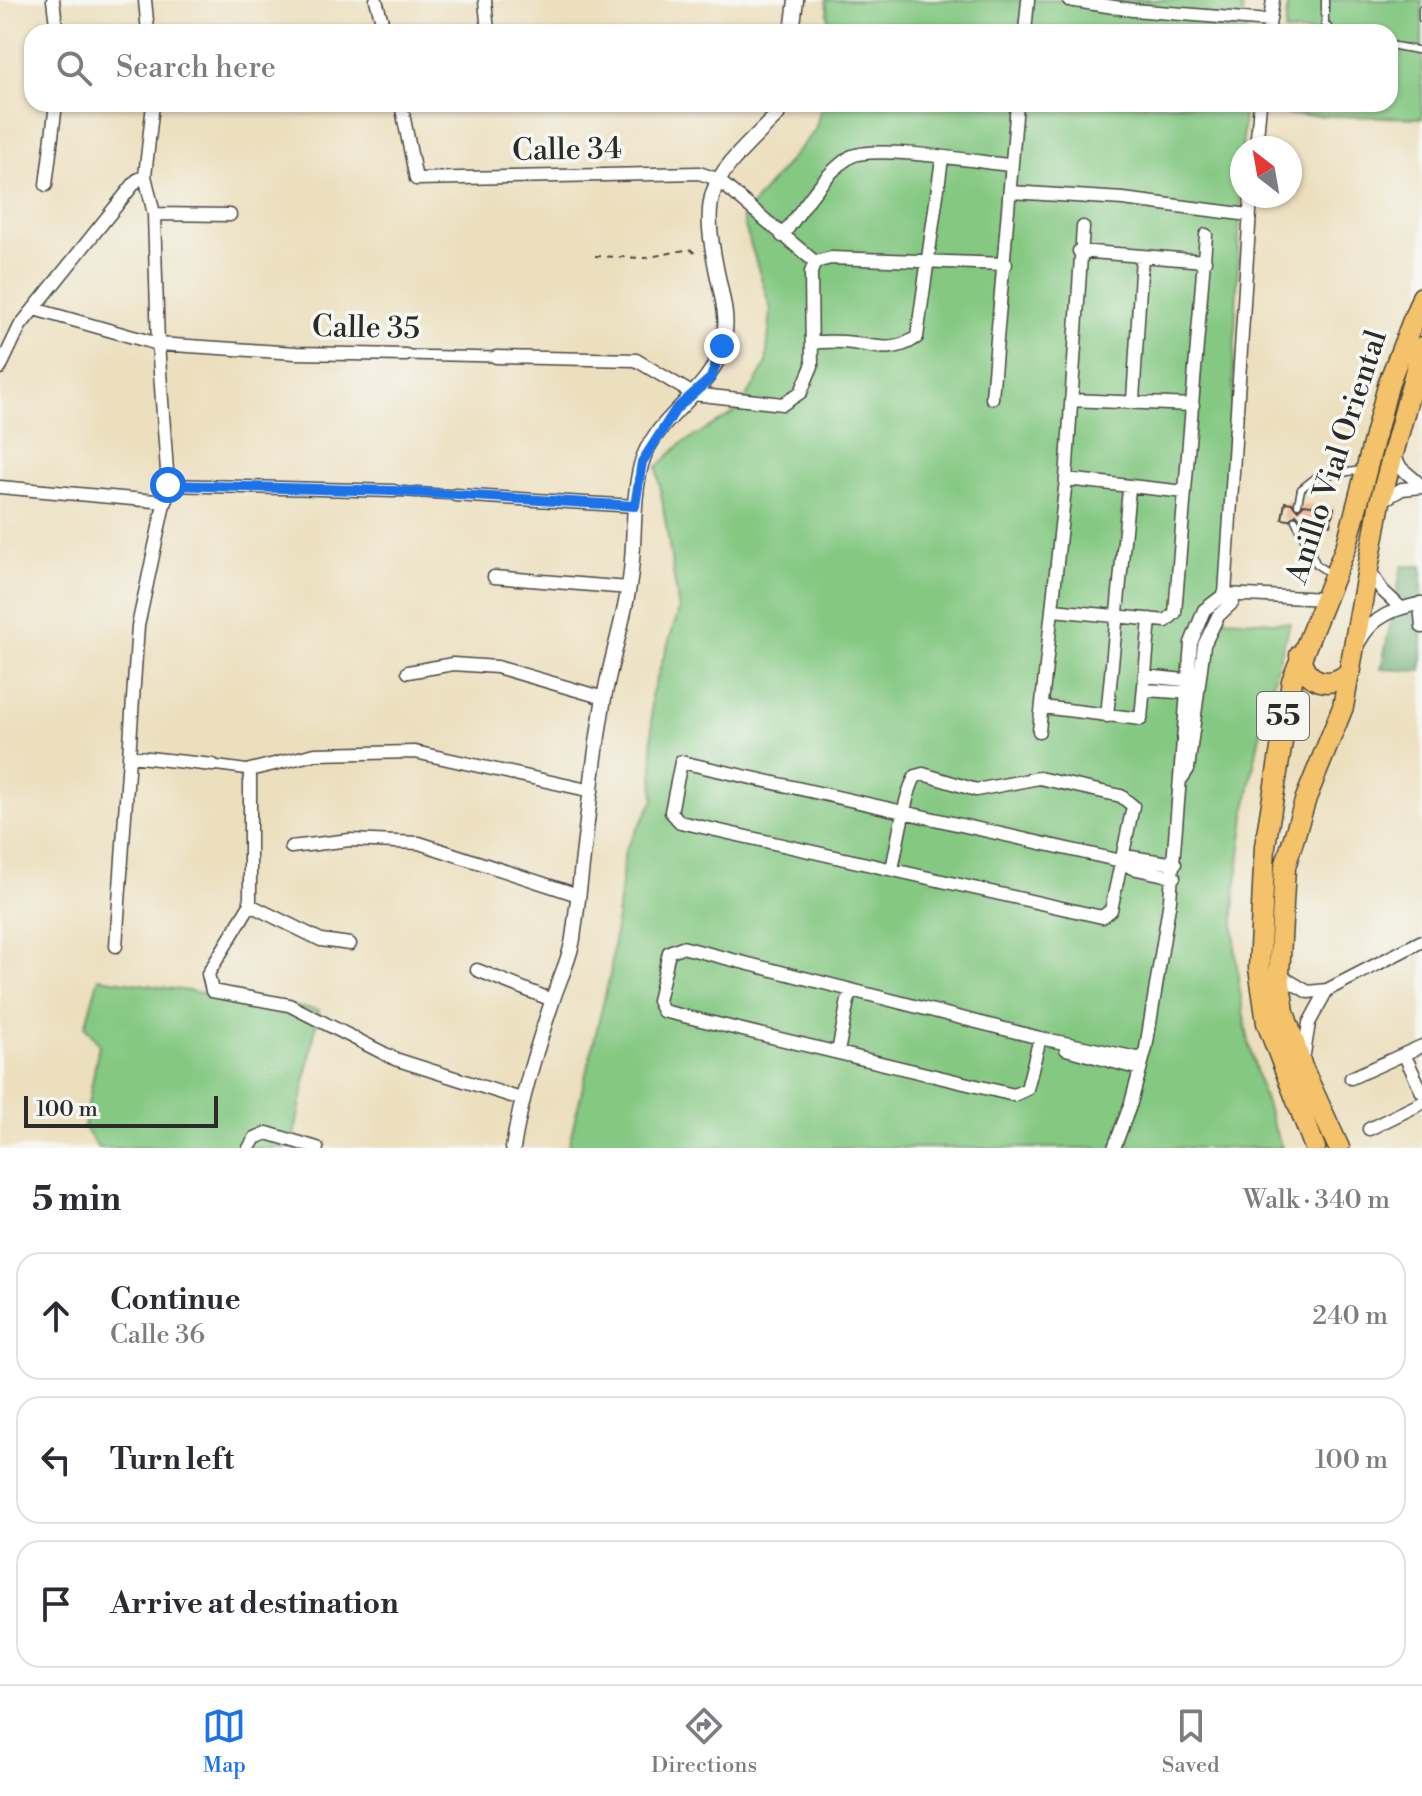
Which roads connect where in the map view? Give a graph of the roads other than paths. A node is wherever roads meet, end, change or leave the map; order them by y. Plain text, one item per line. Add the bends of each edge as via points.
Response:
1 (53, 0) edge
2 (145, 0) edge
3 (376, 0) edge
4 (485, 0) edge
5 (796, 0) edge
6 (1014, 0) edge
7 (1069, 0) edge
8 (1273, 0) edge
9 (1325, 0) edge
10 (1028, 1) edge
11 (1422, 9) edge
12 (1422, 19) edge
13 (56, 24) edge
14 (147, 24) edge
15 (383, 24) edge
16 (487, 24) edge
17 (793, 24) edge
18 (1026, 24) edge
19 (1252, 24) edge
20 (1269, 24) edge
21 (1325, 24) edge
22 (1398, 46) edge
23 (1422, 51) edge
24 (55, 112) edge
25 (152, 112) edge
26 (403, 112) edge
27 (778, 112) edge
28 (1016, 112) edge
29 (1259, 112) edge
30 (1257, 136) edge
31 (942, 159) junction
32 (1009, 165) junction
33 (145, 176) junction
34 (717, 179) junction
35 (46, 185) dead end
36 (1011, 192) junction
37 (1250, 208) edge
38 (154, 214) junction
39 (230, 215) dead end
40 (1249, 215) junction
41 (1083, 227) dead end
42 (1206, 235) dead end
43 (782, 236) junction
44 (1079, 251) junction
45 (1142, 257) junction
46 (1205, 261) junction
47 (815, 262) junction
48 (929, 262) junction
49 (1006, 264) junction
50 (1422, 297) edge
51 (34, 309) junction
52 (812, 342) junction
53 (158, 344) junction
54 (1422, 347) edge
55 (406, 355) joint
56 (496, 357) joint
57 (0, 368) edge
58 (693, 394) junction
59 (992, 398) dead end
60 (1071, 400) junction
61 (1133, 400) junction
62 (1193, 405) junction
63 (1392, 452) junction
64 (1368, 469) junction
65 (1066, 479) junction
66 (168, 485) junction
67 (1422, 486) edge
68 (0, 487) edge
69 (1129, 489) junction
70 (394, 491) joint
71 (1185, 492) junction
72 (455, 495) joint
73 (166, 502) junction
74 (1380, 502) junction
75 (1298, 504) dead end
76 (635, 506) junction
77 (1295, 520) dead end
78 (1368, 569) junction
79 (494, 577) dead end
80 (1334, 577) junction
81 (629, 588) junction
82 (1227, 599) junction
83 (1325, 599) junction
84 (1421, 603) edge
85 (1401, 608) junction
86 (1053, 610) junction
87 (1117, 618) junction
88 (1150, 619) junction
89 (1422, 627) edge
90 (1300, 655) junction
91 (1353, 661) junction
92 (408, 672) dead end
93 (1145, 676) junction
94 (1194, 687) junction
95 (1145, 690) junction
96 (604, 698) junction
97 (1042, 707) junction
98 (1107, 716) junction
99 (1039, 731) dead end
100 (130, 756) junction
101 (213, 765) joint
102 (250, 770) junction
103 (592, 791) junction
104 (906, 811) junction
105 (291, 847) dead end
106 (1121, 861) junction
107 (892, 869) junction
108 (1174, 870) junction
109 (578, 895) junction
110 (250, 905) junction
111 (1422, 941) edge
112 (350, 944) dead end
113 (116, 946) dead end
114 (477, 970) dead end
115 (1279, 975) junction
116 (850, 990) junction
117 (1327, 990) junction
118 (552, 1000) junction
119 (1040, 1038) junction
120 (1422, 1046) edge
121 (838, 1052) junction
122 (1404, 1054) junction
123 (1141, 1064) junction
124 (1302, 1067) junction
125 (1351, 1078) dead end
126 (1422, 1092) edge
127 (521, 1099) junction
128 (1422, 1103) edge
129 (1369, 1129) dead end
130 (249, 1148) edge
131 (317, 1148) edge
132 (513, 1148) edge
133 (1114, 1148) edge
134 (1315, 1148) edge
135 (1339, 1148) edge

1 - 13 street
2 - 14 street
3 - 15 street
4 - 16 street
5 - 17 street
6 - 10 street
7 - 19 street
8 - 20 street
9 - 21 lane
10 - 18 street
11 - 12 lane
22 - 23 lane
24 - 35 street
25 - 33 street
26 - 34 street, Calle 34 via 416,179 699,173
27 - 34 street
28 - 32 street
29 - 30 street
31 - 32 street
31 - 43 street via 880,151 853,155 838,166
31 - 48 street
32 - 36 street
33 - 38 street
33 - 51 street
34 - 43 street
34 - 58 street via 707,225 727,313 711,378
36 - 40 street
36 - 49 street
37 - 40 street
38 - 39 street
38 - 53 street
40 - 82 street
41 - 44 street
42 - 46 street
43 - 47 street
44 - 45 street
44 - 60 street
45 - 46 street
45 - 61 street
46 - 62 street
47 - 48 street
47 - 52 street
48 - 49 street
48 - 52 street via 920,328 909,343 882,350
49 - 59 street
50 - 64 highway, Anillo Vial Oriental / 55 via 1389,382
51 - 53 street, Calle 35
51 - 57 street
52 - 58 street via 812,366 801,392 783,404
53 - 55 street, Calle 35
53 - 66 street
54 - 63 highway, Anillo Vial Oriental / 55
55 - 56 street, Calle 35
56 - 58 street, Calle 35 via 636,360
58 - 76 street via 676,409 642,462
60 - 61 street
60 - 65 street
61 - 62 street
62 - 71 street
63 - 67 street
63 - 74 highway, Anillo Vial Oriental / 55
64 - 75 lane via 1316,477 1301,489
64 - 80 highway, Anillo Vial Oriental / 55
65 - 69 street
65 - 86 street
66 - 70 street
66 - 73 street
67 - 74 street via 1402,489
68 - 73 street
69 - 71 street
69 - 87 street
70 - 72 street
71 - 88 street via 1175,613 1166,621
72 - 76 street
73 - 100 street via 138,626
74 - 78 highway, Anillo Vial Oriental / 55
76 - 81 street
77 - 80 lane via 1317,565
78 - 85 street
78 - 91 highway, Anillo Vial Oriental / 55
79 - 81 street
80 - 83 highway, Anillo Vial Oriental / 55
81 - 96 street
82 - 83 street
82 - 94 street via 1204,610 1191,643
83 - 90 highway, Anillo Vial Oriental / 55
84 - 85 street
84 - 89 street
85 - 91 street via 1374,621
86 - 87 street
86 - 97 street
87 - 88 street
87 - 98 street
88 - 93 street
90 - 91 highway via 1307,674 1319,682 1339,680
90 - 134 highway, Anillo Vial Oriental / 55 via 1271,795 1259,968 1267,1023
91 - 115 highway, Anillo Vial Oriental / 55 via 1343,707 1285,867
92 - 96 street via 453,664 497,667
93 - 94 street
93 - 95 street
94 - 95 street
94 - 108 street via 1178,768 1182,778
95 - 98 street via 1141,719
96 - 103 street
97 - 98 street
97 - 99 street
100 - 101 street
100 - 113 street
101 - 102 street
102 - 103 street via 315,754 415,752
102 - 110 street
103 - 109 street
104 - 106 street
104 - 106 street via 911,782 923,774 976,790 1039,778 1121,796 1133,806
104 - 107 street
104 - 107 street via 681,762 671,812 675,820
105 - 109 street via 350,840 419,843
106 - 107 street via 1111,910 1102,917
106 - 108 street via 1132,868
108 - 123 street
109 - 118 street via 572,943
110 - 112 street via 321,940
110 - 127 street via 208,974 212,991 289,1005 395,1059
111 - 117 street
114 - 118 street
115 - 117 street via 1308,992
115 - 124 highway, Anillo Vial Oriental / 55 via 1284,1012
116 - 119 street
116 - 121 street
116 - 121 street via 675,948 669,952 658,1001 663,1011
117 - 124 street via 1309,1023
118 - 127 street
119 - 121 street via 1027,1089 1014,1095
119 - 123 street via 1068,1051
120 - 122 street
122 - 125 street
122 - 126 street
123 - 133 street
124 - 135 highway, Anillo Vial Oriental / 55
127 - 132 street
128 - 129 street
130 - 131 street via 267,1133

